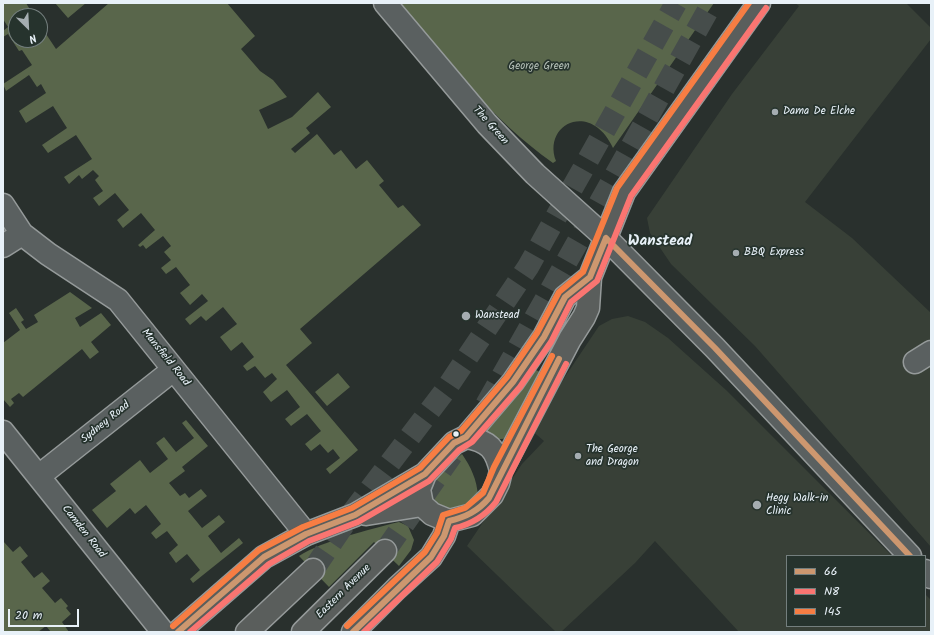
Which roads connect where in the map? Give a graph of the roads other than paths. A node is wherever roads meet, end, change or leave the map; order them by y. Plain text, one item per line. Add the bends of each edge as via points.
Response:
1 (385, 3) edge
2 (759, 3) edge
3 (3, 205) edge
4 (22, 234) junction
5 (606, 238) junction
6 (3, 246) edge
7 (590, 278) junction
8 (173, 370) junction
9 (3, 432) edge
10 (466, 437) junction
11 (501, 471) junction
12 (425, 474) junction
13 (39, 476) junction
14 (422, 505) junction
15 (355, 515) junction
16 (449, 521) junction
17 (306, 534) junction
18 (384, 551) tunnel mouth
19 (909, 555) edge
20 (312, 570) tunnel mouth
21 (163, 632) edge
22 (178, 632) edge
23 (247, 632) edge
24 (303, 632) edge
25 (353, 632) edge

1 - 5 street, The Green via 487,124 535,174
2 - 5 main road via 624,192
3 - 4 street, Mansfield Road
4 - 6 street
4 - 8 street, Mansfield Road via 118,300
5 - 7 main road
5 - 19 street, The Green via 715,348
7 - 10 main road via 565,297 544,337 514,382
7 - 11 main road via 588,308 584,317
8 - 13 street, Sydney Road
8 - 17 street, Mansfield Road
9 - 13 street, Camden Road
10 - 11 main road via 480,439 492,448
10 - 12 main road via 454,444
11 - 16 main road via 492,495 472,515
12 - 14 main road via 419,489
12 - 15 main road
13 - 21 street, Camden Road
14 - 15 main road
14 - 16 main road via 432,514
15 - 17 main road
16 - 25 main road via 444,536 431,557
17 - 22 main road via 264,558
18 - 24 main road, Eastern Avenue
20 - 23 main road

